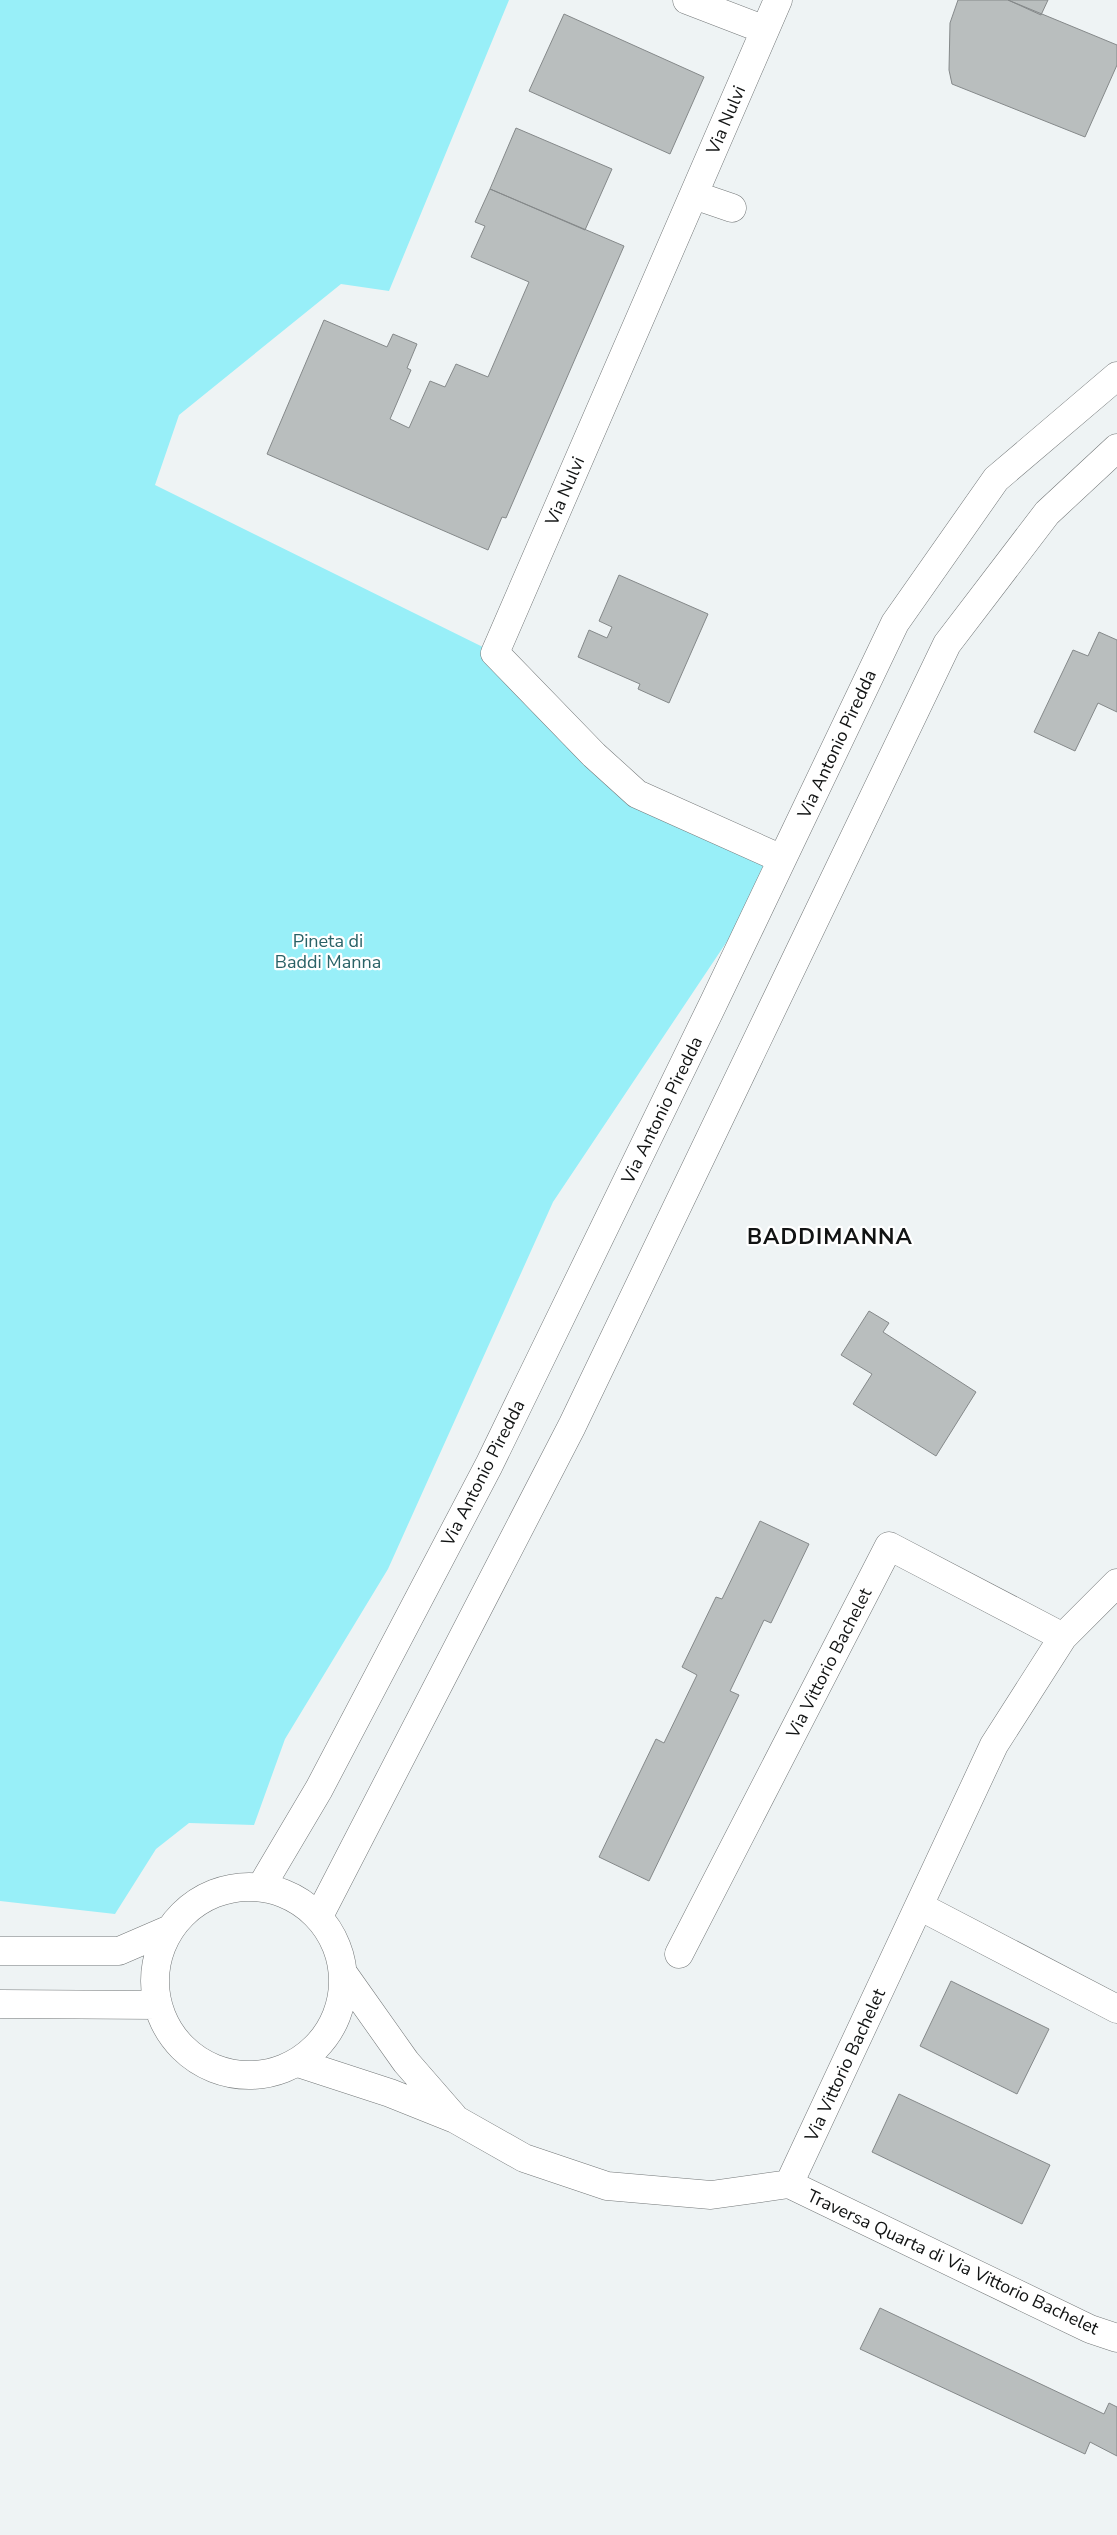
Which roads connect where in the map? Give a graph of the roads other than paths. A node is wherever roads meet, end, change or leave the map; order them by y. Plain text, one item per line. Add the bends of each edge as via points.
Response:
1 (687, 0) edge
2 (778, 0) edge
3 (765, 30) junction
4 (694, 194) junction
5 (732, 208) dead end
6 (1117, 376) edge
7 (1117, 448) edge
8 (782, 859) junction
9 (1117, 1583) edge
10 (1063, 1637) junction
11 (261, 1887) junction
12 (919, 1906) junction
13 (318, 1916) junction
14 (170, 1929) junction
15 (0, 1951) edge
16 (679, 1954) dead end
17 (343, 1972) junction
18 (0, 2004) edge
19 (158, 2005) junction
20 (1117, 2010) edge
21 (298, 2063) junction
22 (455, 2119) junction
23 (789, 2184) junction
24 (1117, 2338) edge

1 - 3 street
2 - 3 street, Via Nulvi
3 - 4 street, Via Nulvi
4 - 5 street
4 - 8 street, Via Nulvi via 495,653 594,755 637,794
6 - 8 street, Via Antonio Piredda via 996,479 894,622
7 - 13 street via 1047,513 947,644 572,1426
8 - 11 street, Via Antonio Piredda via 489,1465 319,1789
9 - 10 street, Via Vittorio Bachelet
10 - 12 street, Via Vittorio Bachelet via 994,1745
10 - 16 street, Via Vittorio Bachelet via 889,1546
11 - 13 street via 292,1896
11 - 14 street via 235,1887 210,1895 188,1909
12 - 20 street
12 - 23 street, Via Vittorio Bachelet
13 - 17 street via 336,1942
14 - 15 street via 120,1952
14 - 19 street via 159,1952 155,1979
17 - 21 street via 342,1999 334,2024 319,2046
17 - 22 street via 406,2062
18 - 19 street
19 - 21 street via 169,2032 188,2054 213,2069 242,2076 271,2074
21 - 22 street via 390,2093
22 - 23 street via 524,2158 607,2186 711,2195
23 - 24 street, Traversa Quarta di Via Vittorio Bachelet via 1090,2329

